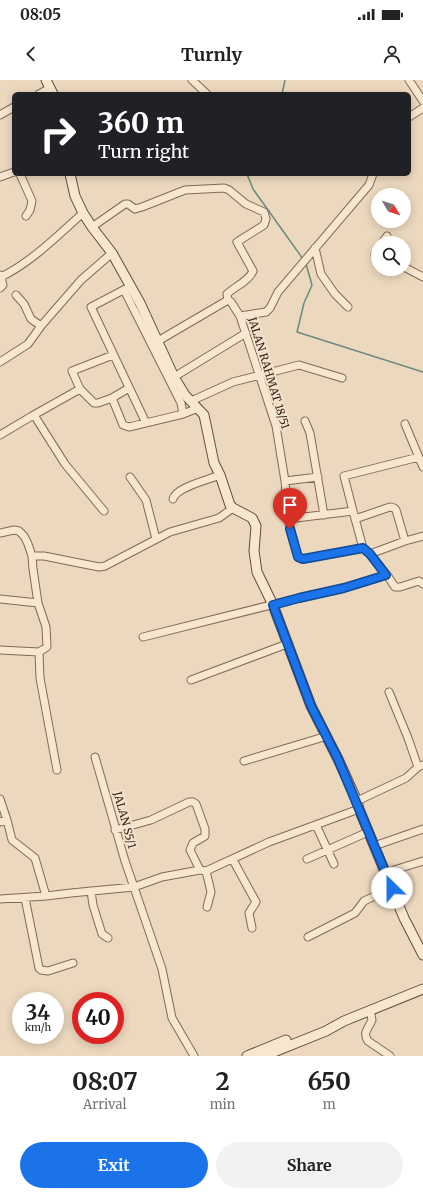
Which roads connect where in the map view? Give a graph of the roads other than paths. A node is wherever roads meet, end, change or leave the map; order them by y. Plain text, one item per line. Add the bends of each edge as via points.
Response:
1 (192, 80) edge
2 (409, 80) edge
3 (205, 92) edge
4 (423, 101) edge
5 (423, 108) edge
6 (12, 109) edge
7 (0, 115) edge
8 (411, 116) edge
9 (12, 173) edge
10 (21, 176) edge
11 (70, 176) edge
12 (372, 176) edge
13 (0, 177) edge
14 (83, 212) junction
15 (26, 216) dead end
16 (92, 227) junction
17 (313, 250) junction
18 (112, 253) junction
19 (411, 270) edge
20 (0, 276) edge
21 (423, 276) edge
22 (0, 288) edge
23 (128, 288) junction
24 (16, 295) dead end
25 (228, 300) junction
26 (348, 307) dead end
27 (240, 316) junction
28 (41, 326) junction
29 (246, 333) junction
30 (158, 341) junction
31 (113, 355) junction
32 (0, 362) edge
33 (260, 375) junction
34 (174, 377) junction
35 (342, 378) dead end
36 (129, 388) junction
37 (80, 389) junction
38 (112, 398) junction
39 (191, 402) junction
40 (198, 408) junction
41 (34, 414) junction
42 (183, 414) junction
43 (305, 422) dead end
44 (146, 423) junction
45 (405, 424) dead end
46 (0, 435) edge
47 (419, 457) junction
48 (423, 467) edge
49 (220, 475) junction
50 (130, 477) dead end
51 (318, 477) junction
52 (285, 481) junction
53 (172, 499) dead end
54 (233, 508) junction
55 (104, 511) dead end
56 (353, 511) junction
57 (324, 514) junction
58 (288, 519) junction
59 (355, 519) junction
60 (0, 533) edge
61 (423, 536) edge
62 (156, 539) junction
63 (405, 541) junction
64 (363, 548) junction
65 (370, 554) junction
66 (32, 556) junction
67 (386, 575) junction
68 (422, 582) edge
69 (0, 599) edge
70 (38, 603) junction
71 (273, 605) junction
72 (144, 637) dead end
73 (287, 644) junction
74 (0, 650) edge
75 (39, 652) junction
76 (191, 680) dead end
77 (389, 692) dead end
78 (327, 736) junction
79 (95, 757) dead end
80 (244, 761) dead end
81 (420, 766) edge
82 (57, 770) dead end
83 (0, 799) edge
84 (358, 805) junction
85 (4, 821) edge
86 (316, 826) junction
87 (423, 829) edge
88 (116, 830) junction
89 (368, 832) junction
90 (374, 846) junction
91 (328, 851) junction
92 (307, 859) dead end
93 (233, 860) junction
94 (423, 861) edge
95 (334, 864) dead end
96 (203, 871) junction
97 (386, 874) junction
98 (134, 887) junction
99 (392, 888) junction
100 (92, 891) junction
101 (46, 896) junction
102 (25, 898) junction
103 (0, 899) edge
104 (207, 907) dead end
105 (252, 928) dead end
106 (308, 936) dead end
107 (108, 938) dead end
108 (423, 954) edge
109 (73, 963) dead end
110 (423, 989) edge
111 (370, 1010) junction
112 (255, 1055) edge
113 (194, 1056) edge
114 (390, 1056) edge

1 - 3 street
2 - 4 street
5 - 8 street
6 - 7 street
9 - 13 street
10 - 15 street via 32,201
11 - 14 street via 75,196
12 - 17 street via 369,185
14 - 16 street
14 - 20 street via 35,256
16 - 18 street
16 - 25 street via 125,204 135,209 185,190 229,190 246,204 264,212 266,219 264,225 237,242 253,271 251,276 226,294
17 - 26 street via 321,274
17 - 27 street via 278,292 266,312
18 - 23 street
18 - 28 street via 82,280
19 - 21 street
20 - 22 street via 3,285
23 - 30 street via 140,303
23 - 31 street via 91,307
23 - 42 street via 181,404
24 - 28 street via 24,304 31,319
25 - 27 street, JALAN RAHMAT 18/51
25 - 30 street
27 - 29 street, JALAN RAHMAT 18/51
28 - 32 street via 28,344
29 - 33 street, JALAN RAHMAT 18/51
29 - 34 street
30 - 34 street
31 - 36 street
31 - 37 street via 72,371
33 - 35 street via 299,365
33 - 39 street via 233,382
33 - 52 street, JALAN RAHMAT 18/51 via 276,426
34 - 39 street
36 - 38 street
36 - 44 street
37 - 38 street via 94,403
37 - 41 street
38 - 44 street via 123,424 128,427
39 - 40 street
40 - 42 street
40 - 49 street via 204,415 214,463
41 - 46 street
41 - 55 street via 65,464
42 - 44 street
43 - 51 street via 310,433
45 - 47 street
47 - 48 street
47 - 56 street via 344,476
49 - 53 street via 180,489
49 - 54 street
50 - 62 street via 146,500
51 - 52 street
51 - 57 street
52 - 58 street, JALAN RAHMAT 18/51
54 - 62 street via 219,518 170,532
54 - 71 street via 252,518 256,526 254,551 257,572
56 - 57 street
56 - 59 street
57 - 58 street
58 - 64 street, JALAN RAHMAT 18/51 via 298,557 303,559
59 - 63 street via 394,508
59 - 64 street
60 - 66 street via 19,531 24,536
61 - 63 street
62 - 66 street via 99,567
63 - 65 street
64 - 65 street
65 - 67 street
66 - 70 street
67 - 68 street via 398,588
67 - 71 street
69 - 70 street
70 - 75 street via 48,643 45,649
71 - 72 street
71 - 73 street
73 - 76 street
73 - 78 street via 311,706
74 - 75 street
75 - 82 street via 40,678
77 - 81 street
78 - 80 street
78 - 84 street
79 - 88 street, JALAN S5/1
81 - 84 street via 406,778
83 - 85 street
84 - 86 street
84 - 89 street
85 - 101 street via 12,840 35,858
86 - 91 street
86 - 93 street via 269,842
87 - 90 street
88 - 96 street via 151,820 193,802 205,829 205,836 193,843 190,850
88 - 98 street, JALAN S5/1
89 - 90 street
89 - 91 street
90 - 97 street
91 - 92 street
91 - 95 street
93 - 96 street
93 - 105 street via 256,902 249,912
94 - 97 street
96 - 98 street via 162,877
96 - 104 street via 211,892
97 - 99 street
98 - 100 street
98 - 113 street, JALAN S5/1 via 162,969 172,1018
99 - 106 street via 365,901 355,913
99 - 108 street
100 - 101 street
100 - 107 street via 102,934
101 - 102 street
102 - 103 street
102 - 109 street via 39,968 48,971
110 - 111 street
111 - 112 street via 344,1021 324,1025
111 - 114 street via 372,1020 366,1038

